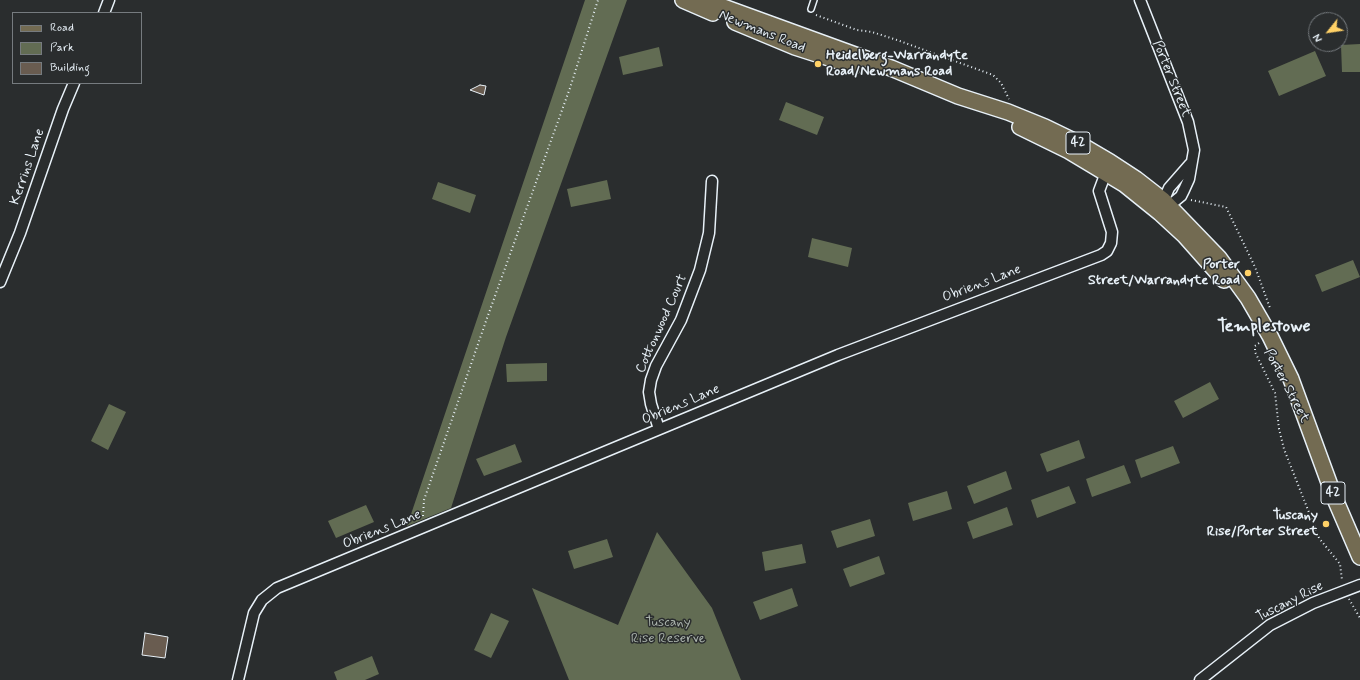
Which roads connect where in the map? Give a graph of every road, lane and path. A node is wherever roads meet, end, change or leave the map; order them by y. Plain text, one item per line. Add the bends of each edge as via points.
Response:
1 (109, 0) edge
2 (598, 0) edge
3 (683, 0) edge
4 (704, 0) edge
5 (814, 0) edge
6 (1140, 0) edge
7 (811, 9) dead end
8 (104, 12) edge
9 (814, 15) dead end
10 (74, 84) edge
11 (958, 96) junction
12 (1010, 100) dead end
13 (1192, 161) junction
14 (1108, 167) junction
15 (712, 181) dead end
16 (1181, 196) junction
17 (1165, 205) junction
18 (0, 282) edge
19 (1272, 314) dead end
20 (1262, 341) junction
21 (1308, 428) junction
22 (659, 429) junction
23 (422, 529) junction
24 (1360, 558) edge
25 (1342, 582) dead end
26 (1360, 585) edge
27 (1348, 598) dead end
28 (1360, 618) edge
29 (238, 680) edge
30 (1200, 680) edge

1 - 8 street
2 - 23 path via 570,88 424,500
3 - 11 main road, Newmans Road / 42 via 795,46
4 - 11 main road, Newmans Road / 42 via 891,68
5 - 7 lane
6 - 13 street, Porter Street via 1188,122 1194,150
9 - 12 path via 857,30 898,40 993,75 1001,83
10 - 18 street, Kerrins Lane
11 - 14 main road, Newmans Road / 42 via 1045,127 1076,142
13 - 16 street, Porter Street via 1189,179
13 - 17 street via 1169,188
14 - 17 main road, Newmans Road / 42 via 1136,179
14 - 22 street, Obriens Lane via 1099,191 1112,232 1112,243 1108,251 838,355
15 - 22 street, Cottonwood Court via 709,233 700,270 681,320 651,380 649,392
16 - 17 street, Porter Street
16 - 19 path via 1208,205 1226,207 1255,267
17 - 20 main road, Porter Street / 42 via 1185,236 1219,274 1243,307
17 - 21 main road, Porter Street / 42 via 1219,258 1248,298 1291,379
20 - 21 main road, Porter Street / 42
20 - 25 path via 1255,346 1255,352 1275,393 1284,449 1319,538 1340,564
21 - 24 main road, Porter Street / 42
22 - 23 street, Obriens Lane
23 - 29 street, Obriens Lane via 277,588 262,600 254,614
26 - 30 street, Tuscany Rise via 1313,603 1270,625
27 - 28 path

